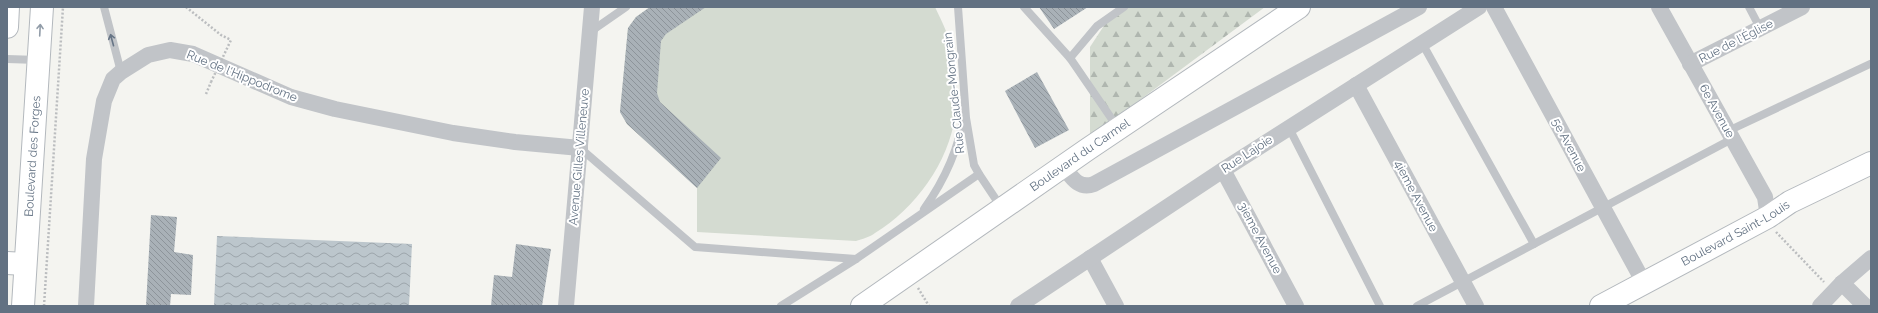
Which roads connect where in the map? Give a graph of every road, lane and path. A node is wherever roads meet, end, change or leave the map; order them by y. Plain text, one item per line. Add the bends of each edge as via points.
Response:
1 (8, 7) edge
2 (42, 7) edge
3 (62, 7) edge
4 (104, 7) edge
5 (186, 7) edge
6 (592, 7) edge
7 (626, 7) edge
8 (958, 7) edge
9 (1024, 7) edge
10 (1124, 7) edge
11 (1299, 7) edge
12 (1419, 7) edge
13 (1479, 7) edge
14 (1494, 7) edge
15 (1659, 7) edge
16 (1749, 7) edge
17 (1802, 7) edge
18 (7, 26) edge
19 (1760, 28) junction
20 (590, 32) junction
21 (1422, 43) junction
22 (1070, 58) junction
23 (7, 59) edge
24 (39, 60) junction
25 (1690, 64) junction
26 (1870, 64) edge
27 (120, 72) junction
28 (1356, 85) junction
29 (206, 94) dead end
30 (965, 103) junction
31 (1118, 128) junction
32 (1289, 128) junction
33 (1730, 135) junction
34 (580, 148) junction
35 (1871, 162) edge
36 (1063, 166) junction
37 (1223, 170) junction
38 (979, 174) junction
39 (1602, 207) junction
40 (1002, 208) junction
41 (919, 216) junction
42 (1773, 226) junction
43 (1534, 244) junction
44 (1090, 258) junction
45 (1871, 258) edge
46 (856, 259) junction
47 (16, 264) edge
48 (1821, 279) dead end
49 (1463, 282) junction
50 (1644, 283) junction
51 (1842, 283) junction
52 (1024, 304) edge
53 (23, 306) edge
54 (44, 306) edge
55 (86, 306) edge
56 (566, 306) edge
57 (781, 306) edge
58 (862, 306) edge
59 (1116, 306) edge
60 (1296, 306) edge
61 (1380, 306) edge
62 (1417, 306) edge
63 (1476, 306) edge
64 (1601, 306) edge
65 (1820, 306) edge
66 (1865, 306) edge

1 - 18 street
24 -> 2 street, Boulevard des Forges
3 - 54 path, Boulevard des Forges
27 -> 4 lane
5 - 29 path, bridge via 231,40
6 - 20 street, Avenue Gilles Villeneuve
7 - 20 lane
8 - 30 lane, Rue Claude-Mongrain
9 - 22 lane
10 - 22 lane via 1097,26
11 - 31 street, Boulevard du Carmel
12 - 36 street via 1094,184 1086,186 1078,183
13 - 21 street, Rue Lajoie
14 - 39 street, 5e Avenue
15 - 25 street, 6e Avenue
16 - 19 lane
17 - 19 street, Rue de l'Église
19 - 25 street, Rue de l'Église
20 - 34 street, Avenue Gilles Villeneuve
21 - 28 street, Rue Lajoie
21 - 43 lane
22 - 31 lane
23 - 24 lane
24 - 47 street, Boulevard des Forges
25 - 33 street, 6e Avenue
26 - 33 lane
27 - 34 street, Rue de l'Hippodrome via 148,55 170,50 182,51 290,97 313,104 453,133
27 - 55 street, Rue de l'Hippodrome via 113,80 104,101 94,159
28 - 32 street, Rue Lajoie
28 - 49 street, 4ieme Avenue
30 - 38 lane, Rue Claude-Mongrain via 974,165
30 - 41 lane via 961,128 948,168 935,194
31 - 36 street, Boulevard du Carmel
32 - 37 street, Rue Lajoie
32 - 61 lane
33 - 39 lane
33 - 42 street, 6e Avenue via 1765,197
34 - 46 lane via 695,247
34 - 56 street, Avenue Gilles Villeneuve
35 - 42 street, Boulevard Saint-Louis via 1790,202
36 - 40 street, Boulevard du Carmel
37 - 44 street, Rue Lajoie
37 - 60 street, 3ieme Avenue
38 - 40 lane, Rue Claude-Mongrain
38 - 41 lane
39 - 43 lane
39 - 50 street, 5e Avenue
40 - 58 street, Boulevard du Carmel
41 - 46 lane
42 - 48 path
42 - 50 street, Boulevard Saint-Louis
43 - 49 lane
44 - 52 street, Rue Lajoie
44 - 59 street
45 - 51 street
46 - 57 lane
47 - 53 street, Boulevard des Forges
49 - 62 lane
49 - 63 street, 4ieme Avenue
50 - 64 street, Boulevard Saint-Louis
51 - 65 street
51 - 66 street

